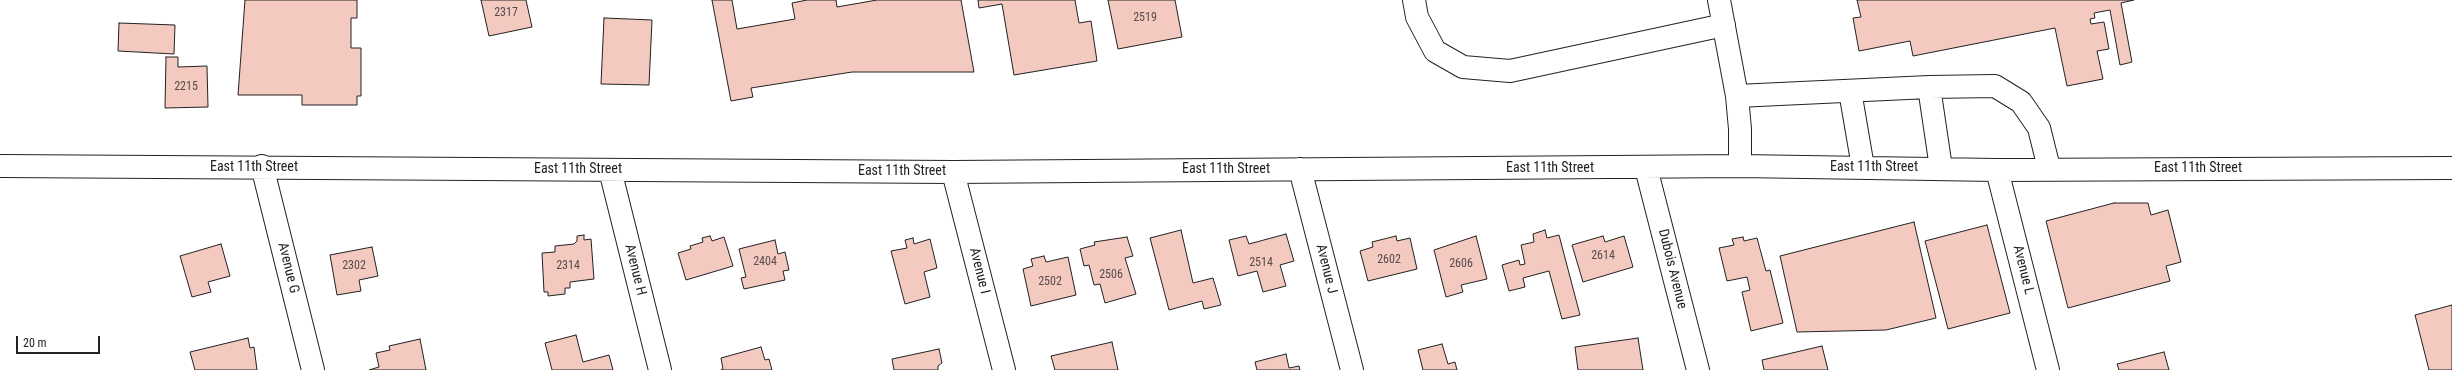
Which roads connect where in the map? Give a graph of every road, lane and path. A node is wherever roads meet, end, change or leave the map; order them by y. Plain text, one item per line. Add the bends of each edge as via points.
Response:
1 (1414, 0) edge
2 (1719, 0) edge
3 (1724, 25) junction
4 (1928, 87) junction
5 (1850, 91) junction
6 (1737, 96) junction
7 (0, 166) edge
8 (262, 166) junction
9 (1740, 166) junction
10 (1863, 167) junction
11 (1646, 168) junction
12 (1941, 168) junction
13 (2049, 168) junction
14 (2452, 168) edge
15 (1300, 169) junction
16 (610, 170) junction
17 (1997, 170) junction
18 (954, 172) junction
19 (313, 370) edge
20 (660, 370) edge
21 (1004, 370) edge
22 (1352, 370) edge
23 (1698, 370) edge
24 (2048, 370) edge

1 - 3 street via 1417,17 1435,51 1463,67 1510,71
2 - 3 street
3 - 6 street
4 - 5 street
4 - 12 street
4 - 13 street via 1994,86 2021,102 2039,128
5 - 6 street
5 - 10 street
6 - 9 street
7 - 8 street, East 11th Street
8 - 16 street, East 11th Street
8 - 19 street, Avenue G
9 - 10 street, East 11th Street
9 - 11 street, East 11th Street
10 - 12 street, East 11th Street
11 - 15 street, East 11th Street
11 - 23 street, Dubois Avenue
12 - 17 street, East 11th Street
13 - 14 street, East 11th Street
13 - 17 street, East 11th Street
15 - 18 street, East 11th Street
15 - 22 street, Avenue J
16 - 18 street, East 11th Street
16 - 20 street, Avenue H
17 - 24 street, Avenue L
18 - 21 street, Avenue I

